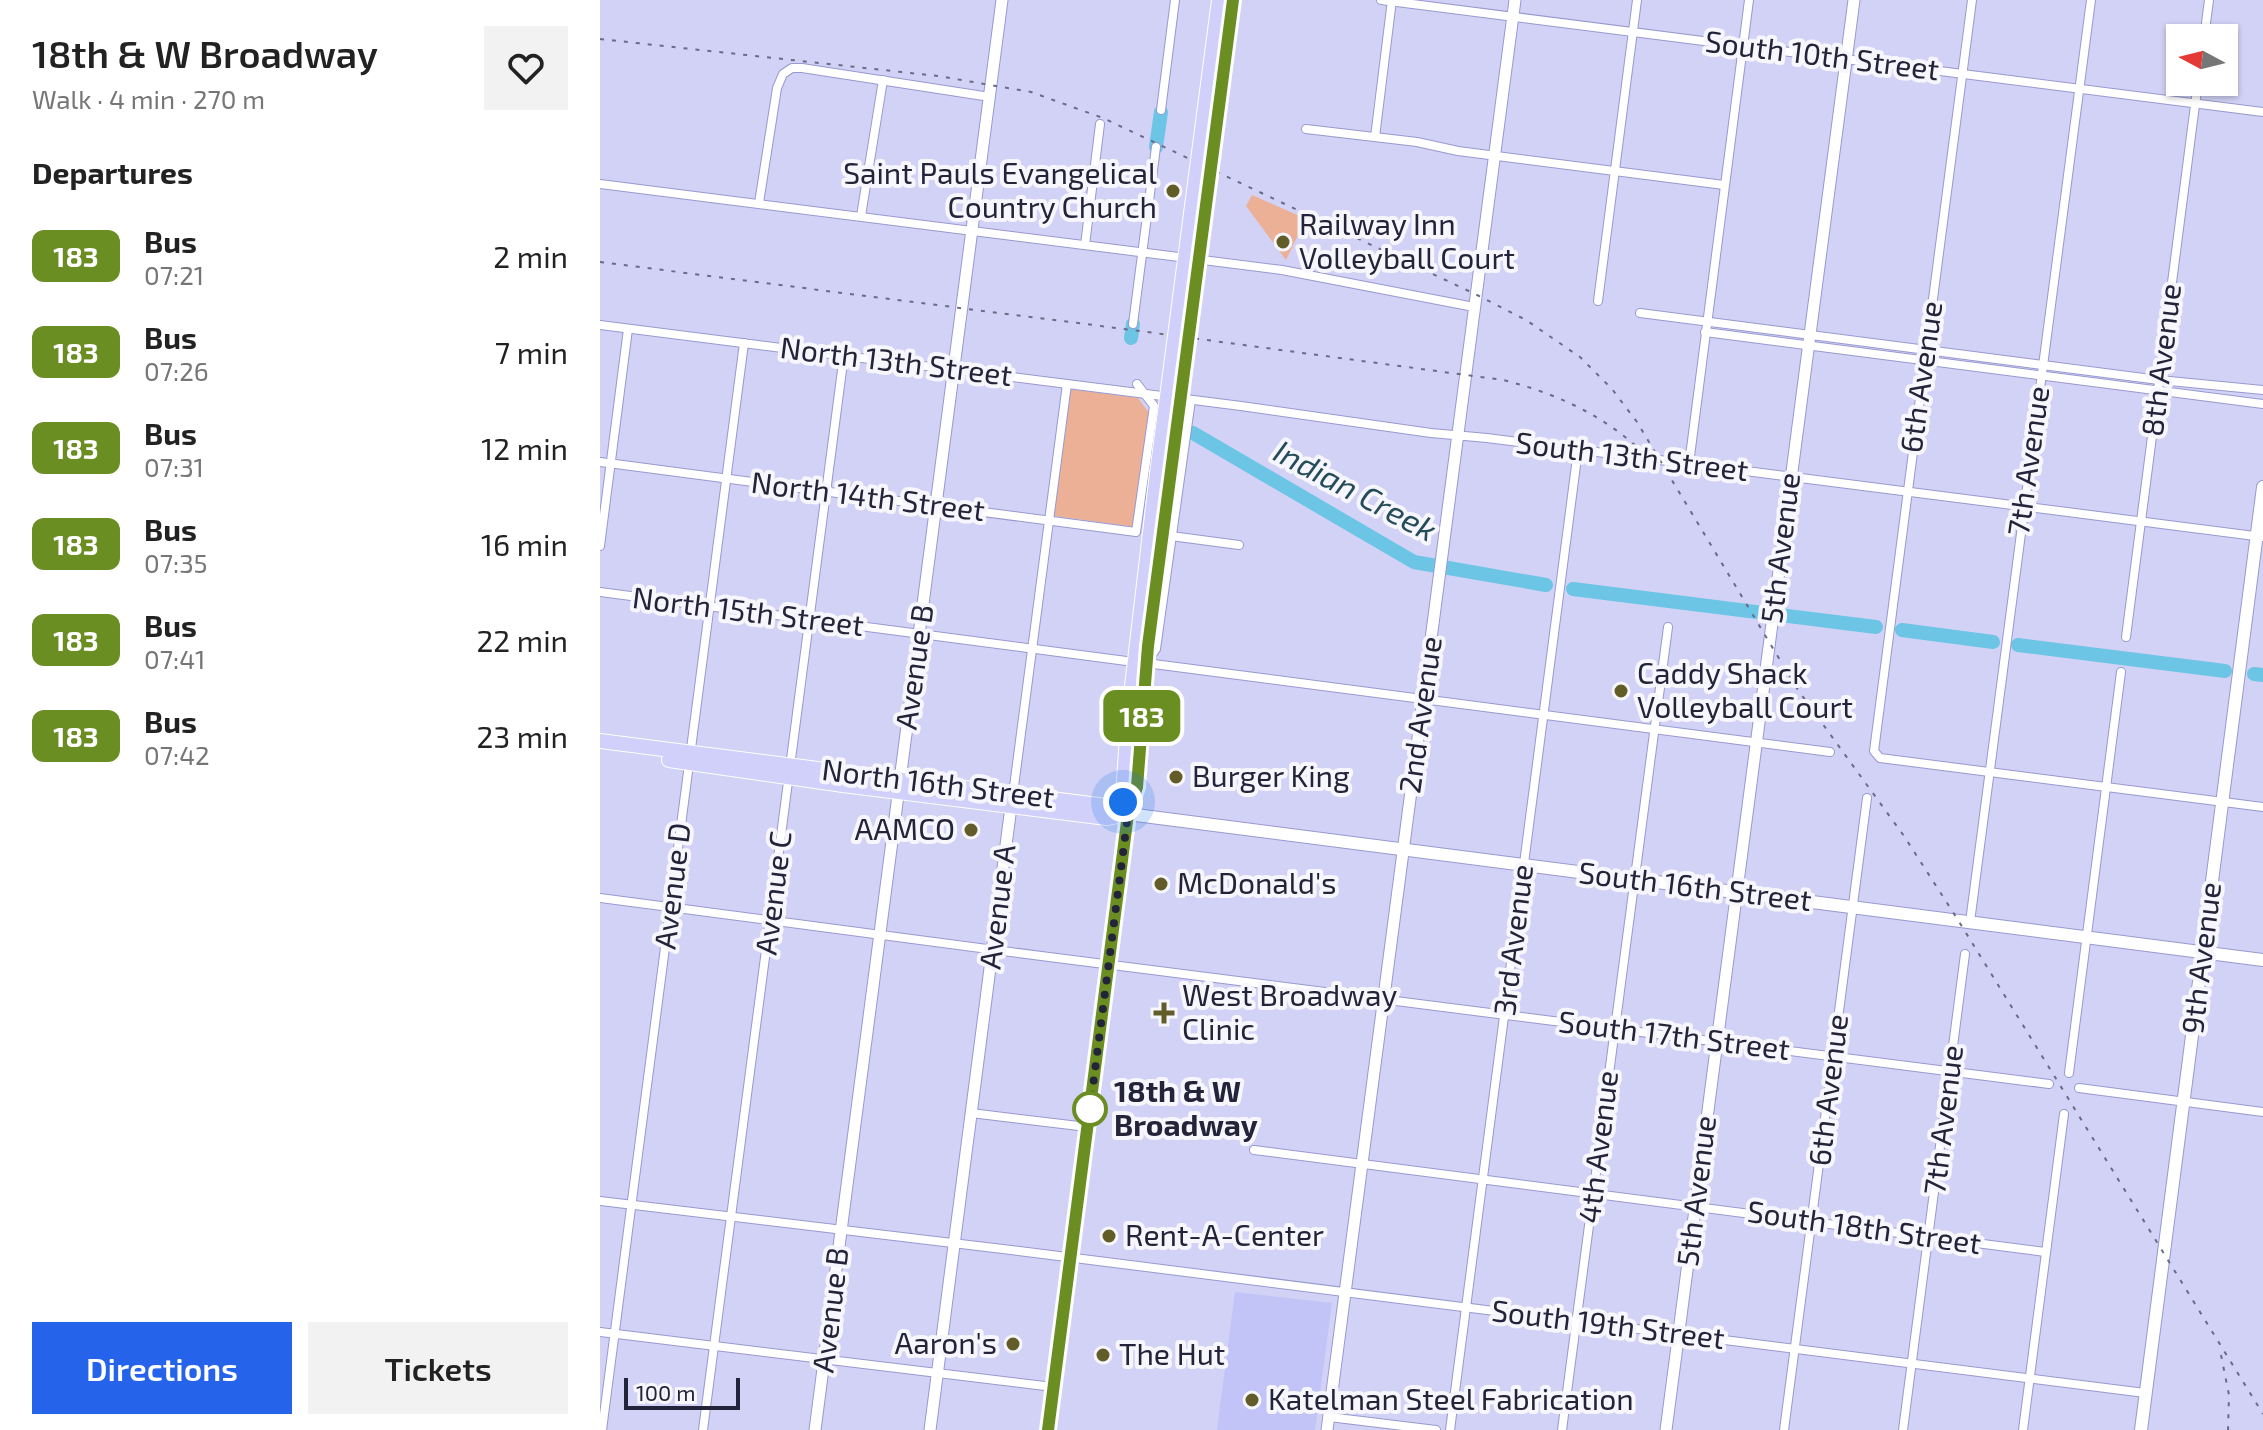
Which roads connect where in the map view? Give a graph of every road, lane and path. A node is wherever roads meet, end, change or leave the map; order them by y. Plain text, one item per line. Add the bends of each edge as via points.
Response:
1 (1002, 0) edge
2 (1175, 0) edge
3 (1219, 0) edge
4 (1233, 0) edge
5 (1381, 0) edge
6 (1515, 0) edge
7 (1637, 0) edge
8 (1749, 0) edge
9 (1854, 0) edge
10 (1972, 0) edge
11 (2091, 0) edge
12 (2209, 0) edge
13 (1392, 1) edge
14 (1512, 17) junction
15 (2206, 24) edge
16 (1633, 32) junction
17 (1743, 46) junction
18 (1846, 59) junction
19 (1962, 74) junction
20 (883, 80) junction
21 (2079, 89) junction
22 (2197, 96) edge
23 (990, 97) junction
24 (2196, 104) junction
25 (1161, 110) dead end
26 (2263, 112) edge
27 (1100, 124) dead end
28 (1306, 129) dead end
29 (1375, 137) junction
30 (1156, 147) dead end
31 (1494, 156) junction
32 (1614, 171) junction
33 (600, 184) edge
34 (1724, 185) junction
35 (759, 203) junction
36 (861, 216) junction
37 (972, 230) junction
38 (1085, 245) junction
39 (1142, 252) junction
40 (1598, 301) dead end
41 (1474, 307) junction
42 (1640, 313) dead end
43 (1133, 324) dead end
44 (600, 325) edge
45 (1706, 327) junction
46 (628, 329) junction
47 (1808, 340) junction
48 (744, 343) junction
49 (844, 355) junction
50 (1925, 355) junction
51 (2042, 365) junction
52 (954, 369) junction
53 (2041, 375) junction
54 (1067, 384) junction
55 (1137, 384) dead end
56 (2158, 385) junction
57 (2263, 390) edge
58 (1145, 394) junction
59 (1191, 400) junction
60 (2263, 404) edge
61 (1457, 435) junction
62 (1578, 450) junction
63 (600, 462) edge
64 (611, 464) junction
65 (1689, 464) junction
66 (1164, 473) junction
67 (1790, 477) junction
68 (726, 479) junction
69 (2263, 487) edge
70 (826, 492) junction
71 (1907, 492) junction
72 (936, 506) junction
73 (2023, 508) junction
74 (1049, 520) junction
75 (2141, 522) junction
76 (1171, 536) junction
77 (2260, 537) edge
78 (1239, 545) dead end
79 (600, 546) edge
80 (600, 592) edge
81 (709, 607) junction
82 (809, 620) junction
83 (1668, 627) dead end
84 (919, 634) junction
85 (2126, 637) dead end
86 (1032, 649) junction
87 (1140, 663) junction
88 (2121, 672) dead end
89 (1423, 699) junction
90 (1543, 715) junction
91 (1653, 729) junction
92 (600, 741) edge
93 (1756, 743) junction
94 (600, 751) edge
95 (1830, 752) dead end
96 (690, 757) junction
97 (790, 771) junction
98 (1989, 772) junction
99 (899, 785) junction
100 (2106, 787) junction
101 (1867, 798) dead end
102 (1012, 800) junction
103 (2222, 802) junction
104 (2263, 807) edge
105 (1128, 814) junction
106 (1403, 849) junction
107 (1524, 865) junction
108 (1634, 879) junction
109 (1736, 892) junction
110 (600, 898) edge
111 (670, 907) junction
112 (1853, 907) junction
113 (770, 919) junction
114 (1970, 922) junction
115 (880, 934) junction
116 (2086, 937) junction
117 (993, 950) junction
118 (2202, 952) junction
119 (1965, 954) dead end
120 (2263, 960) edge
121 (1108, 965) junction
122 (1383, 999) junction
123 (1504, 1015) junction
124 (1615, 1029) junction
125 (1716, 1042) junction
126 (1833, 1057) junction
127 (1950, 1072) junction
128 (2069, 1073) dead end
129 (2049, 1084) dead end
130 (2079, 1088) dead end
131 (2183, 1101) junction
132 (2263, 1112) edge
133 (971, 1113) junction
134 (2064, 1114) dead end
135 (1087, 1127) junction
136 (1254, 1150) dead end
137 (1362, 1163) junction
138 (1483, 1178) junction
139 (1593, 1193) junction
140 (600, 1201) edge
141 (631, 1205) junction
142 (1695, 1206) junction
143 (731, 1217) junction
144 (1812, 1221) junction
145 (841, 1230) junction
146 (1929, 1236) junction
147 (955, 1243) junction
148 (2045, 1252) junction
149 (1070, 1257) junction
150 (1345, 1292) junction
151 (1466, 1307) junction
152 (1576, 1322) junction
153 (600, 1332) edge
154 (614, 1334) junction
155 (1678, 1335) junction
156 (714, 1345) junction
157 (1795, 1350) junction
158 (825, 1359) junction
159 (1912, 1365) junction
160 (937, 1373) junction
161 (2029, 1379) junction
162 (1053, 1387) junction
163 (2145, 1393) junction
164 (1329, 1417) junction
165 (602, 1430) edge
166 (703, 1430) edge
167 (815, 1430) edge
168 (930, 1430) edge
169 (1048, 1430) edge
170 (1327, 1430) edge
171 (1436, 1430) edge
172 (1450, 1430) edge
173 (1562, 1430) edge
174 (1666, 1430) edge
175 (1784, 1430) edge
176 (1903, 1430) edge
177 (2023, 1430) edge
178 (2141, 1430) edge

1 - 23 street, Avenue B
2 - 25 street
3 - 66 main road, bridge
4 - 66 main road, bridge
5 - 13 street, South 10th Street
6 - 14 street, 2nd Avenue
7 - 16 street
8 - 17 street
9 - 18 street, 5th Avenue
10 - 19 street, 6th Avenue
11 - 21 street, 7th Avenue
12 - 15 street
13 - 14 street, South 10th Street
13 - 29 street
14 - 16 street, South 10th Street
14 - 31 street, 2nd Avenue
16 - 17 street, South 10th Street
16 - 32 street
17 - 18 street, South 10th Street
17 - 34 street
18 - 19 street, South 10th Street
18 - 47 street, 5th Avenue
19 - 21 street, South 10th Street
19 - 50 street, 6th Avenue
20 - 23 street
20 - 35 street via 802,68 787,71 777,88
20 - 36 street
21 - 24 street, South 10th Street
21 - 51 street, 7th Avenue
22 - 24 street, 8th Avenue
23 - 37 street, Avenue B
24 - 26 street, South 10th Street
24 - 56 street, 8th Avenue
27 - 38 street
28 - 29 street
29 - 31 street
30 - 39 street
31 - 32 street
31 - 41 street, 2nd Avenue
32 - 34 street
32 - 40 street
33 - 35 street
34 - 45 street
35 - 36 street
36 - 37 street
37 - 38 street
37 - 52 street, Avenue B
38 - 39 street
39 - 41 street via 1282,270
39 - 43 street
41 - 61 street, 2nd Avenue
42 - 45 street
44 - 46 street, North 13th Street
45 - 47 street
45 - 65 street
46 - 48 street, North 13th Street
46 - 64 street
47 - 50 street
47 - 50 street via 1866,352
47 - 67 street, 5th Avenue
48 - 49 street, North 13th Street
48 - 68 street, Avenue D
49 - 52 street, North 13th Street
49 - 70 street, Avenue C
50 - 51 street
50 - 53 street
50 - 71 street, 6th Avenue
51 - 53 street, 7th Avenue
51 - 56 street
52 - 54 street, North 13th Street
52 - 72 street, Avenue B
53 - 56 street
53 - 73 street, 7th Avenue
54 - 58 street, North 13th Street
54 - 74 street, Avenue A
55 - 58 street
56 - 57 street
56 - 60 street
56 - 75 street, 8th Avenue
58 - 59 street, North 13th Street
58 - 74 street, North 14th Street via 1154,406 1136,532
59 - 61 street, South 13th Street
59 - 76 street
61 - 62 street, South 13th Street
61 - 89 street, 2nd Avenue
62 - 65 street, South 13th Street
62 - 90 street, 3rd Avenue
63 - 64 street, North 14th Street
64 - 68 street, North 14th Street
64 - 79 street
65 - 67 street, South 13th Street
66 - 87 main road
67 - 71 street, South 13th Street
67 - 93 street, 5th Avenue
68 - 70 street, North 14th Street
68 - 81 street, Avenue D
69 - 77 main road, 9th Avenue
70 - 72 street, North 14th Street
70 - 82 street, Avenue C
71 - 73 street, South 13th Street
71 - 98 street, 6th Avenue via 1875,754
72 - 74 street, North 14th Street
72 - 84 street, Avenue B
73 - 75 street, South 13th Street
73 - 98 street, 7th Avenue
74 - 86 street, Avenue A
75 - 77 street, South 13th Street
75 - 85 street, 8th Avenue
76 - 78 street
76 - 87 street via 1156,649
77 - 103 main road, 9th Avenue
80 - 81 street, North 15th Street
81 - 82 street, North 15th Street
81 - 96 street, Avenue D
82 - 84 street, North 15th Street
82 - 97 street, Avenue C
83 - 91 street, 4th Avenue
84 - 86 street, North 15th Street
84 - 99 street, Avenue B
86 - 87 street, North 15th Street
86 - 102 street, Avenue A
87 - 89 street, North 15th Street
87 - 105 main road via 1123,795
88 - 100 street
89 - 90 street, North 15th Street
89 - 106 street, 2nd Avenue
90 - 91 street, North 15th Street
90 - 107 street, 3rd Avenue
91 - 93 street, North 15th Street
91 - 108 street, 4th Avenue
92 - 96 main road, North 16th Street
93 - 95 street, North 15th Street
93 - 109 street, 5th Avenue
94 - 96 main road, North 16th Street
96 - 97 main road, North 16th Street
96 - 111 street, Avenue D
97 - 99 main road, North 16th Street
97 - 113 street, Avenue C
98 - 100 street
98 - 114 street, 7th Avenue
99 - 102 main road, North 16th Street
99 - 115 street, Avenue B
100 - 103 street
100 - 116 street
101 - 112 street, 6th Avenue
102 - 105 main road, North 16th Street via 1106,806
102 - 117 street, Avenue A
103 - 104 street
103 - 118 main road, 9th Avenue
105 - 106 main road, South 16th Street
105 - 121 main road
106 - 107 main road, South 16th Street
106 - 122 street, 2nd Avenue
107 - 108 main road, South 16th Street
107 - 123 street, 3rd Avenue
108 - 109 main road, South 16th Street
108 - 124 street, 4th Avenue
109 - 112 main road, South 16th Street
109 - 125 street, 5th Avenue
110 - 111 street, South 17th Street
111 - 113 street, South 17th Street
111 - 141 street, Avenue D
112 - 114 main road, South 16th Street
112 - 126 street, 6th Avenue
113 - 115 street, South 17th Street
113 - 143 street, Avenue C
114 - 116 main road, South 16th Street
115 - 117 street, South 17th Street
115 - 145 street, Avenue B
116 - 118 main road, South 16th Street
116 - 128 street
117 - 121 street, South 17th Street
117 - 133 street, Avenue A
118 - 120 main road, South 16th Street
118 - 131 main road, 9th Avenue
119 - 127 street, 7th Avenue
121 - 122 street, South 17th Street
121 - 135 main road
122 - 123 street, South 17th Street
122 - 137 street, 2nd Avenue
123 - 124 street, South 17th Street
123 - 138 street, 3rd Avenue
124 - 125 street, South 17th Street
124 - 139 street, 4th Avenue
125 - 126 street, South 17th Street
125 - 142 street, 5th Avenue
126 - 127 street, South 17th Street
126 - 144 street, 6th Avenue
127 - 129 street, South 17th Street
127 - 146 street, 7th Avenue
130 - 131 street
131 - 132 street
131 - 163 main road, 9th Avenue
133 - 135 street
133 - 147 street, Avenue A
134 - 148 street
135 - 149 main road
136 - 137 street, South 18th Street
137 - 138 street, South 18th Street
137 - 150 street, 2nd Avenue
138 - 139 street, South 18th Street
138 - 151 street, 3rd Avenue
139 - 142 street, South 18th Street
139 - 152 street, 4th Avenue
140 - 141 street, South 19th Street
141 - 143 street, South 19th Street
141 - 154 street, Avenue D
142 - 144 street, South 18th Street
142 - 155 street, 5th Avenue
143 - 145 street, South 19th Street
143 - 156 street, Avenue C
144 - 146 street, South 18th Street
144 - 157 street, 6th Avenue
145 - 147 street, South 19th Street
145 - 158 street, Avenue B
146 - 148 street, South 18th Street
146 - 159 street, 7th Avenue
147 - 149 street, South 19th Street
147 - 160 street, Avenue A
148 - 161 street
149 - 150 street, South 19th Street
149 - 162 main road
150 - 151 street, South 19th Street
150 - 164 street, 2nd Avenue
151 - 152 street, South 19th Street
151 - 172 street, 3rd Avenue
152 - 155 street, South 19th Street
152 - 173 street, 4th Avenue
153 - 154 street
154 - 156 street
154 - 165 street, Avenue D
155 - 157 street, South 19th Street
155 - 174 street, 5th Avenue
156 - 158 street
156 - 166 street, Avenue C
157 - 159 street, South 19th Street
157 - 175 street, 6th Avenue
158 - 160 street
158 - 167 street, Avenue B
159 - 161 street, South 19th Street
159 - 176 street, 7th Avenue
160 - 162 street
160 - 168 street, Avenue A
161 - 163 street, South 19th Street
161 - 177 street
162 - 169 main road
163 - 178 main road, 9th Avenue
164 - 170 street, 2nd Avenue
164 - 171 street

